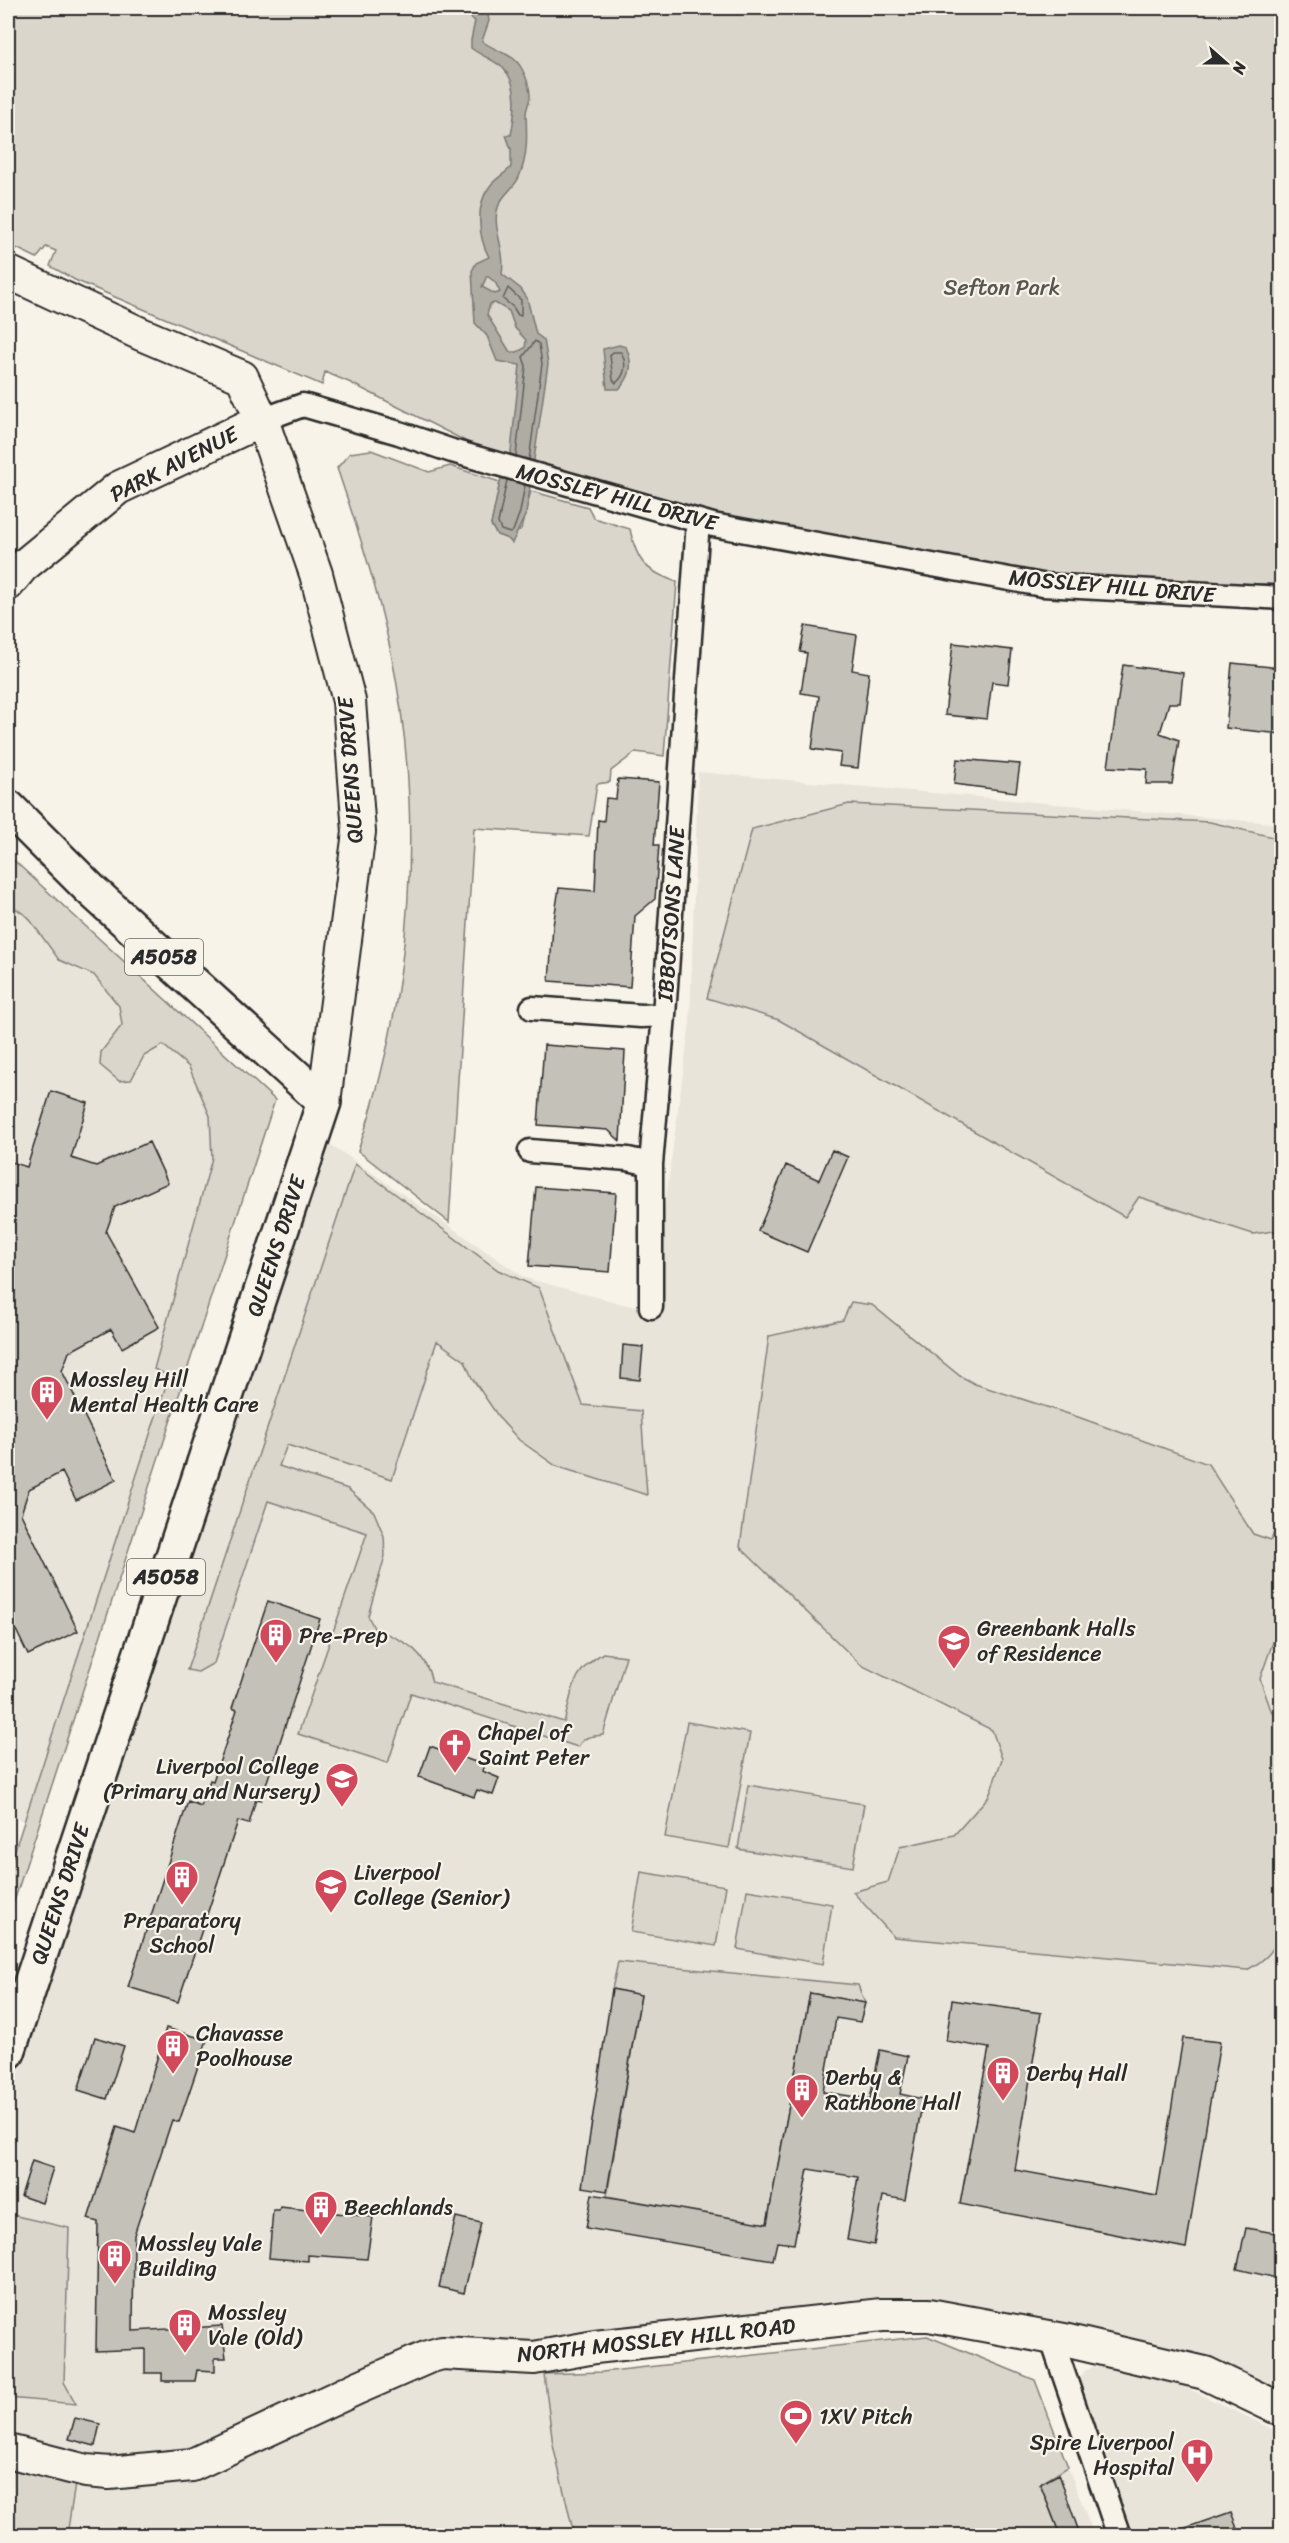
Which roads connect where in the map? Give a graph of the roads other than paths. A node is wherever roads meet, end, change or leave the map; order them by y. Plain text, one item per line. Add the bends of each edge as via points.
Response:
1 (8, 272) edge
2 (262, 420) junction
3 (698, 520) junction
4 (8, 584) edge
5 (1281, 598) edge
6 (8, 807) edge
7 (532, 1008) dead end
8 (664, 1015) junction
9 (324, 1102) junction
10 (530, 1151) dead end
11 (651, 1164) junction
12 (651, 1307) dead end
13 (8, 2052) edge
14 (1052, 2340) junction
15 (1281, 2410) edge
16 (8, 2451) edge
17 (1119, 2535) edge

1 - 2 street via 242,377
2 - 3 street, MOSSLEY HILL DRIVE via 303,405
2 - 4 street, PARK AVENUE via 118,488 22,567
2 - 9 street, QUEENS DRIVE via 316,574 349,701 359,832
3 - 5 street, MOSSLEY HILL DRIVE via 1042,585
3 - 8 street, IBBOTSONS LANE
6 - 9 main road, A5058 via 90,889
7 - 8 street
8 - 11 street, IBBOTSONS LANE
9 - 13 main road, QUEENS DRIVE / A5058
10 - 11 street
11 - 12 street, IBBOTSONS LANE
14 - 15 street, NORTH MOSSLEY HILL ROAD via 1205,2373
14 - 16 street, NORTH MOSSLEY HILL ROAD via 929,2315 882,2315 595,2347 534,2358 442,2354 428,2356 192,2465 109,2473
14 - 17 street

